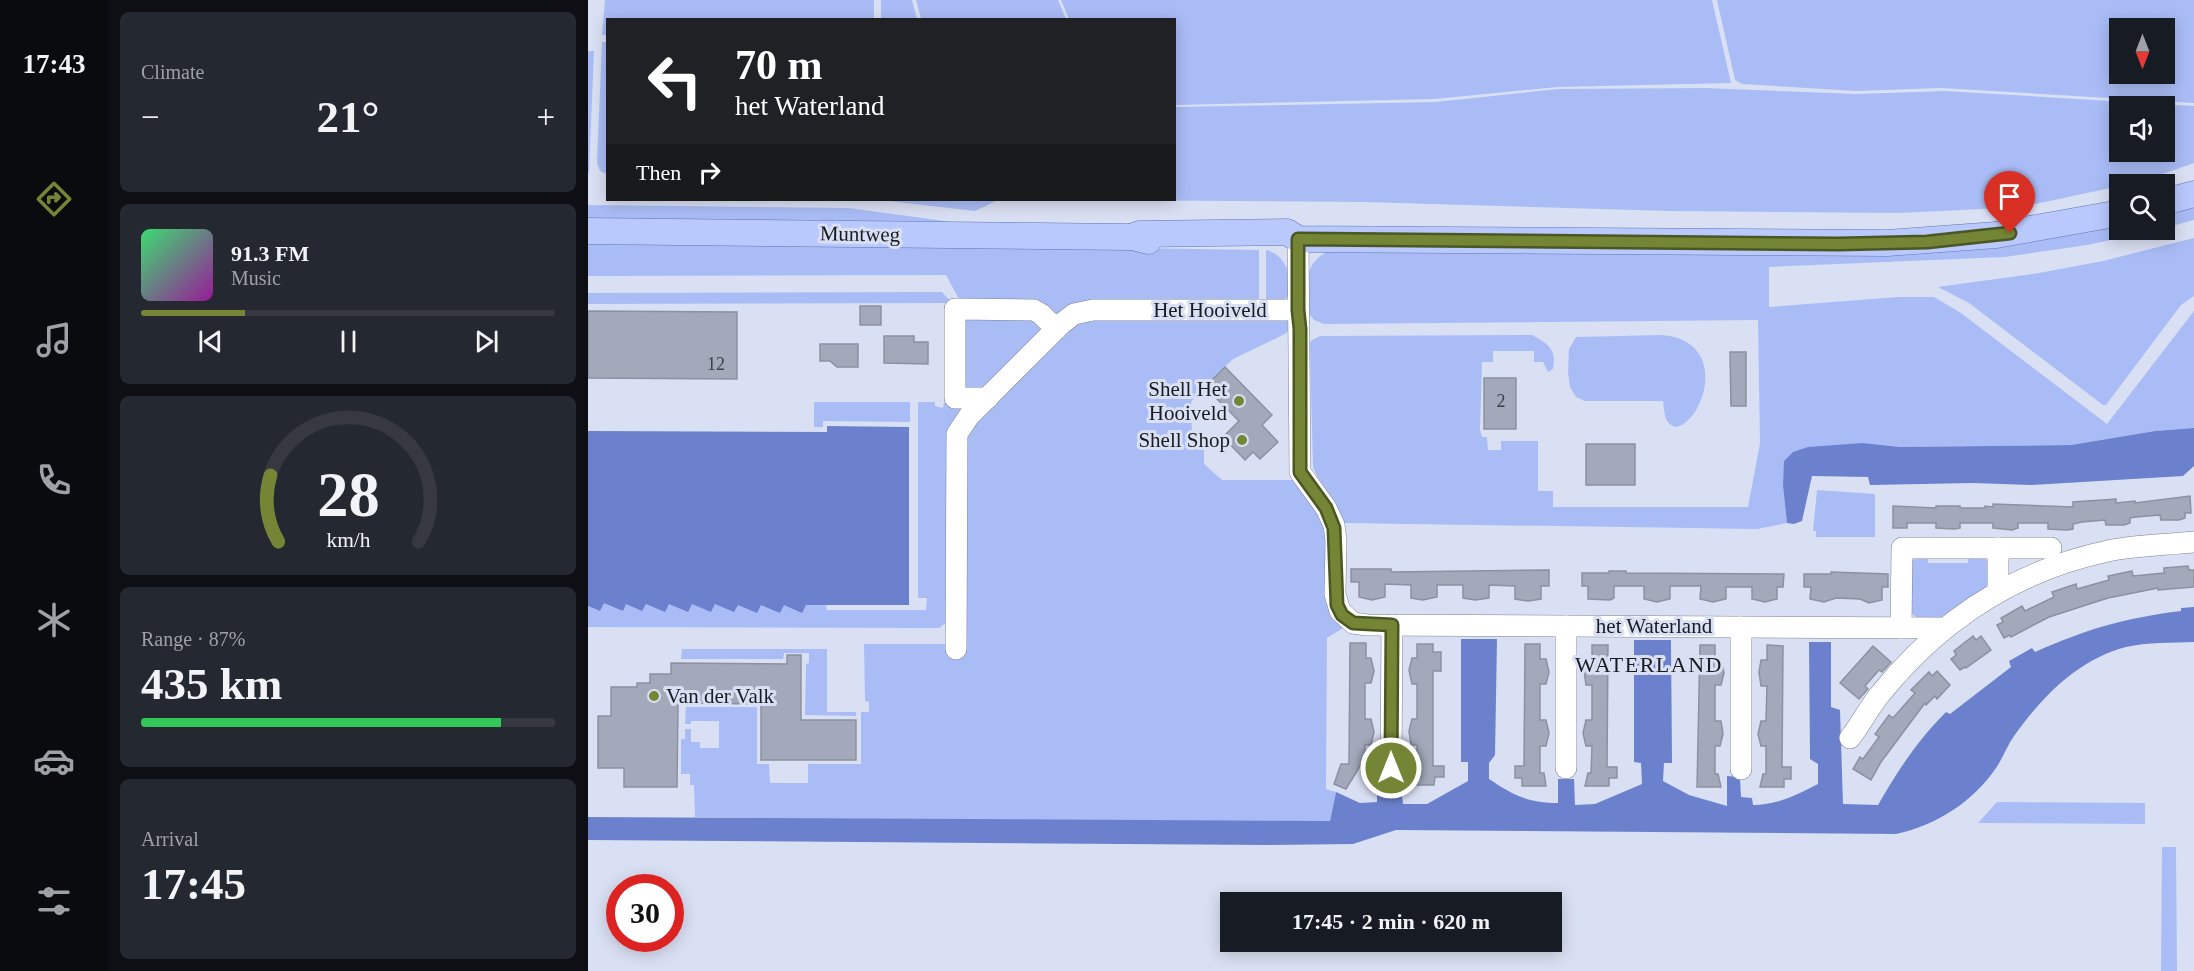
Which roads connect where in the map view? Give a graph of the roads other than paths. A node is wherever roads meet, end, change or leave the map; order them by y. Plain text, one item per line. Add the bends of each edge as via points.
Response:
1 (2194, 194) edge
2 (2175, 199) edge
3 (2109, 215) edge
4 (588, 231) edge
5 (1298, 239) junction
6 (1298, 310) junction
7 (1056, 329) junction
8 (987, 398) junction
9 (2194, 542) edge
10 (1998, 548) junction
11 (2051, 548) dead end
12 (2000, 590) junction
13 (1392, 625) junction
14 (1566, 626) junction
15 (1741, 627) junction
16 (1901, 628) junction
17 (1942, 628) junction
18 (956, 650) dead end
19 (1851, 738) dead end
20 (1391, 768) dead end
21 (1566, 768) dead end
22 (1741, 769) dead end

1 - 2 main road
3 - 5 main road, Muntweg via 1996,235 1887,243
4 - 5 main road, Muntweg via 1132,237 1287,232
5 - 6 street, Het Hooiveld
6 - 7 street, Het Hooiveld via 1093,310 1074,314
6 - 13 street, het Waterland via 1300,472 1326,508 1334,528 1337,605 1353,623
7 - 8 street, Het Hooiveld
7 - 8 street via 1034,310 955,309 955,398
8 - 18 street, Het Hooiveld via 962,424 956,440
9 - 12 street via 2091,555
10 - 11 street
10 - 12 street
10 - 16 street via 1902,548
12 - 17 street
13 - 14 street, het Waterland
13 - 20 street
14 - 15 street, het Waterland
14 - 21 street, het Waterland
15 - 16 street, het Waterland
15 - 22 street, het Waterland
16 - 17 street, het Waterland
17 - 19 street via 1878,696

